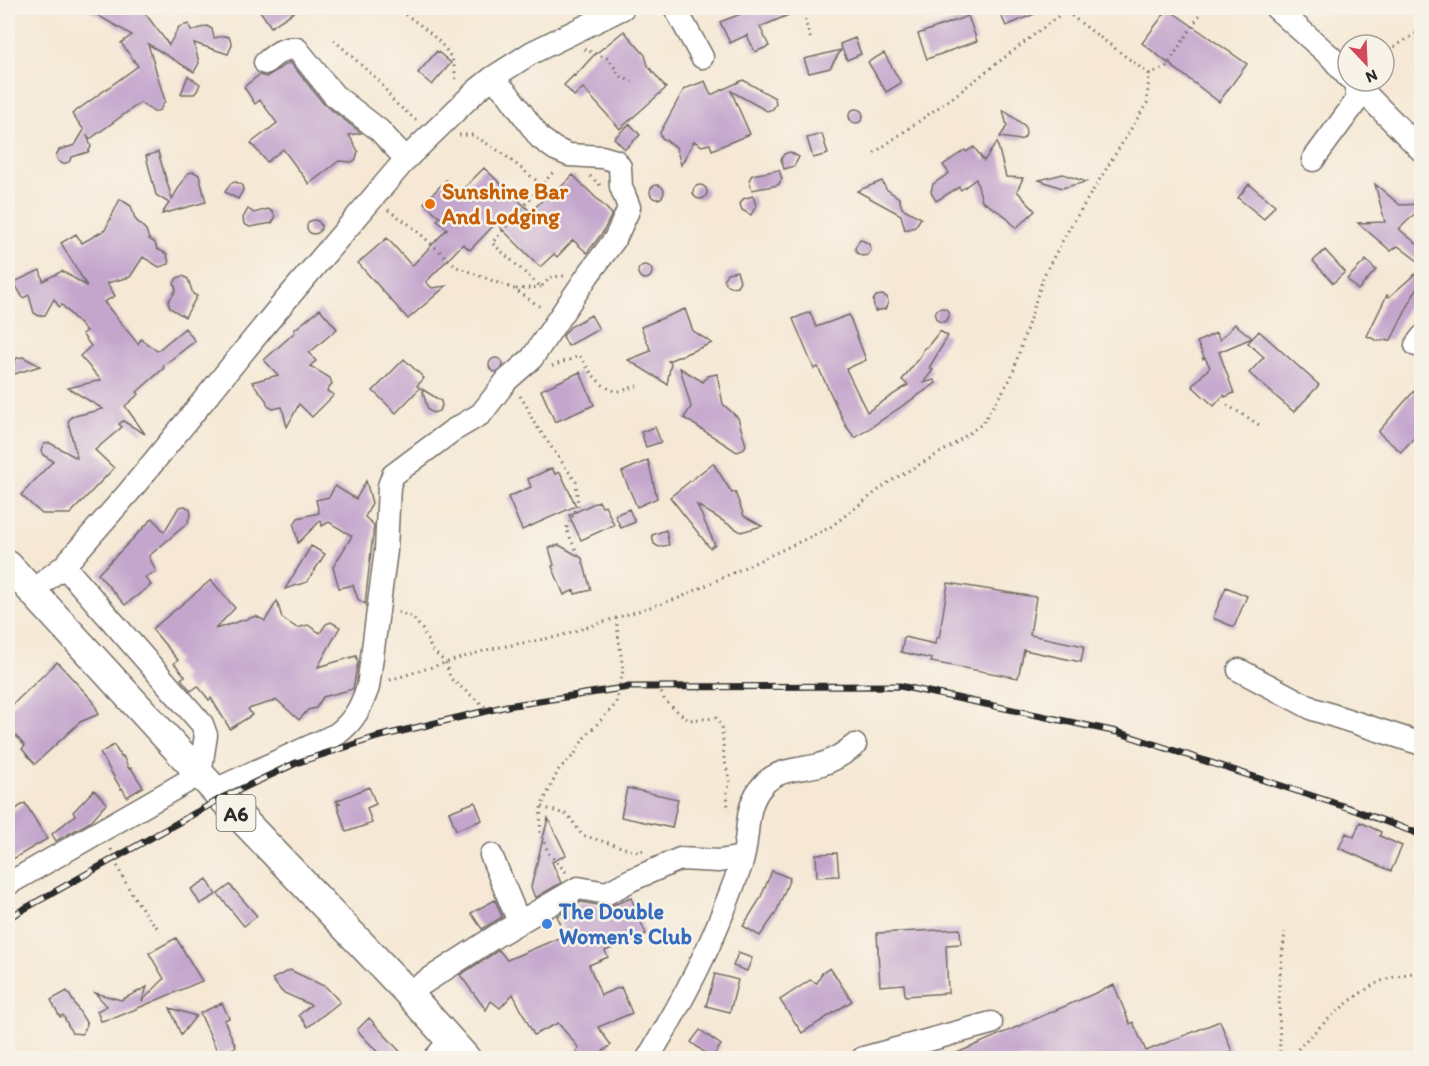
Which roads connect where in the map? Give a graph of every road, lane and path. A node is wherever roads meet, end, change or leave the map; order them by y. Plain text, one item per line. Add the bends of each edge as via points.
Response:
1 (395, 8) edge
2 (623, 8) edge
3 (675, 8) edge
4 (801, 8) edge
5 (1199, 8) edge
6 (1276, 8) edge
7 (1422, 30) edge
8 (334, 40) dead end
9 (811, 40) dead end
10 (1396, 46) edge
11 (584, 49) dead end
12 (702, 57) dead end
13 (265, 63) dead end
14 (1336, 63) edge
15 (1149, 74) junction
16 (492, 78) junction
17 (632, 82) dead end
18 (1356, 93) edge
19 (1365, 93) edge
20 (464, 104) junction
21 (433, 134) junction
22 (1422, 151) edge
23 (874, 153) dead end
24 (406, 159) junction
25 (1313, 160) dead end
26 (561, 163) dead end
27 (586, 173) dead end
28 (542, 185) junction
29 (371, 198) junction
30 (629, 207) junction
31 (588, 274) junction
32 (541, 287) junction
33 (514, 289) junction
34 (558, 320) junction
35 (544, 368) dead end
36 (507, 380) junction
37 (637, 386) dead end
38 (1227, 405) dead end
39 (1261, 426) dead end
40 (578, 554) dead end
41 (8, 565) edge
42 (64, 566) junction
43 (32, 591) junction
44 (379, 604) junction
45 (616, 618) junction
46 (445, 662) junction
47 (1239, 670) dead end
48 (368, 687) junction
49 (659, 687) dead end
50 (489, 710) dead end
51 (1421, 743) edge
52 (855, 746) dead end
53 (207, 782) junction
54 (541, 807) junction
55 (730, 817) dead end
56 (103, 831) junction
57 (648, 849) dead end
58 (491, 855) dead end
59 (743, 857) junction
60 (8, 884) edge
61 (578, 888) junction
62 (519, 922) junction
63 (160, 931) dead end
64 (1285, 932) dead end
65 (1422, 972) edge
66 (408, 993) junction
67 (991, 1023) dead end
68 (450, 1053) edge
69 (648, 1059) edge
70 (863, 1059) edge
71 (1280, 1059) edge
72 (1290, 1059) edge

1 - 20 path via 433,36 453,60
2 - 16 street via 531,53
3 - 12 street
4 - 9 path
5 - 15 path via 1198,16 1166,67
6 - 14 street
7 - 10 path
8 - 21 path via 380,82 394,102
11 - 17 path via 609,59 620,76
13 - 24 street via 282,50 297,49 334,95 379,129
15 - 23 path via 1065,11
15 - 45 path via 1147,103 1044,274 1011,378 982,424 889,482 829,528 679,598
16 - 20 street
16 - 30 street via 540,138 555,149 569,155 616,161
18 - 25 street via 1358,99
19 - 22 street
20 - 21 street
21 - 24 street
21 - 28 path via 473,135
24 - 29 street
26 - 28 path
27 - 30 path via 617,205
28 - 32 path via 492,243
29 - 33 path via 410,225 457,267
29 - 42 street
30 - 31 street via 615,239
31 - 32 path via 550,277
31 - 34 street
32 - 33 path
33 - 34 path
34 - 36 street via 540,349
35 - 37 path via 580,356 602,383 618,391
36 - 40 path via 576,482 578,507 566,529
36 - 44 street via 481,414 452,430 393,475 388,486
38 - 39 path
41 - 43 main road, A6
42 - 43 street
42 - 53 street via 202,724 206,735
43 - 53 main road, A6
44 - 46 path via 413,618 432,650
44 - 48 street
45 - 46 path via 556,637
45 - 54 path via 623,670 616,704 560,769
46 - 48 path
46 - 50 path via 451,679
47 - 51 street via 1313,708
48 - 53 street via 361,707 336,734
49 - 55 path via 665,701 688,720 716,718 722,728 730,782
52 - 59 street via 840,757 775,775 764,784 752,800 747,817
53 - 56 street
53 - 66 main road, A6
54 - 57 path via 568,815 582,835 638,852
54 - 61 path via 540,832 549,854
56 - 60 street
56 - 63 path via 121,875 141,909
58 - 62 street
59 - 61 street via 719,861 680,859 607,893
59 - 69 street via 717,929
61 - 62 street
62 - 66 street
64 - 71 path via 1279,983
65 - 72 path via 1383,980 1354,998
66 - 68 main road, A6
67 - 70 street

